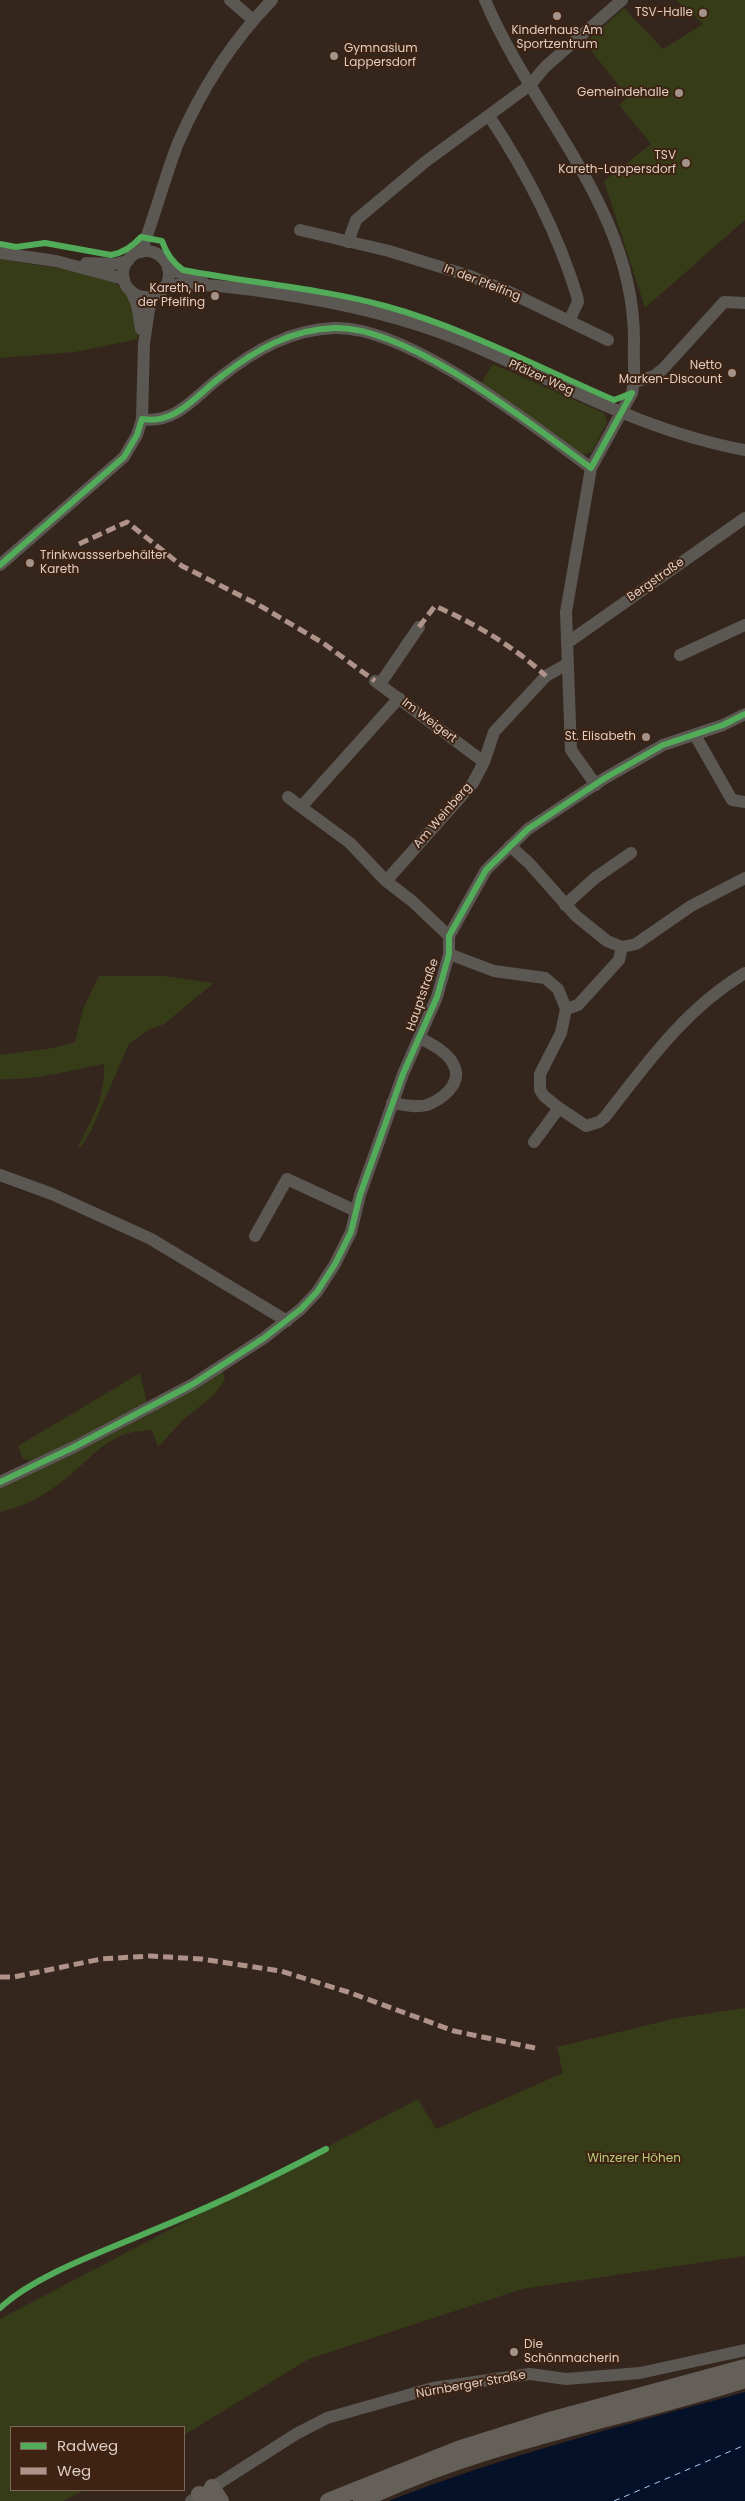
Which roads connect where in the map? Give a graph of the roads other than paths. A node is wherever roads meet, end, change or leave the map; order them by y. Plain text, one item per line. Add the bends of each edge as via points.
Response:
1 (230, 0) edge
2 (272, 0) edge
3 (485, 0) edge
4 (622, 0) edge
5 (254, 20) junction
6 (530, 85) junction
7 (489, 116) junction
8 (155, 218) junction
9 (300, 230) dead end
10 (348, 242) junction
11 (141, 252) junction
12 (0, 253) edge
13 (157, 255) junction
14 (56, 261) junction
15 (128, 261) junction
16 (168, 269) junction
17 (124, 279) junction
18 (165, 286) junction
19 (231, 287) junction
20 (131, 291) junction
21 (151, 296) junction
22 (745, 303) edge
23 (569, 321) junction
24 (608, 340) dead end
25 (144, 344) junction
26 (635, 382) junction
27 (621, 412) junction
28 (142, 420) junction
29 (745, 450) edge
30 (591, 468) junction
31 (745, 518) edge
32 (0, 565) edge
33 (745, 625) edge
34 (419, 627) dead end
35 (566, 643) junction
36 (680, 655) dead end
37 (568, 664) junction
38 (399, 698) junction
39 (745, 714) edge
40 (695, 735) junction
41 (484, 762) junction
42 (596, 785) junction
43 (288, 797) dead end
44 (745, 802) edge
45 (301, 806) junction
46 (510, 846) junction
47 (631, 852) dead end
48 (745, 878) edge
49 (386, 881) junction
50 (565, 905) junction
51 (449, 936) junction
52 (622, 947) junction
53 (449, 954) junction
54 (745, 973) edge
55 (566, 1009) junction
56 (420, 1038) junction
57 (392, 1103) junction
58 (559, 1108) junction
59 (534, 1142) dead end
60 (0, 1175) edge
61 (356, 1211) junction
62 (254, 1236) dead end
63 (287, 1321) junction
64 (0, 1482) edge
65 (745, 2350) edge
66 (745, 2367) edge
67 (745, 2380) edge
68 (202, 2496) edge
69 (221, 2501) edge
70 (328, 2501) edge
71 (361, 2501) edge

1 - 5 street
2 - 5 street
3 - 6 street via 494,23
4 - 6 street via 545,67
5 - 8 street via 209,82 193,113 170,167
6 - 7 street
6 - 26 street via 590,182 609,223 630,300
7 - 10 street via 425,162 356,220
7 - 23 street via 514,153 558,241 578,296
8 - 11 street
8 - 13 street
9 - 10 street, In der Pfeifing
10 - 23 street, In der Pfeifing via 470,276
11 - 13 street
11 - 15 street
12 - 14 street
13 - 16 street
14 - 15 street via 114,264
14 - 17 street
15 - 17 street
16 - 18 street
16 - 19 street
17 - 20 street
18 - 19 street
18 - 21 street
19 - 27 street, Pfälzer Weg via 338,303 400,320 460,340
20 - 21 street
20 - 25 street
21 - 25 street
22 - 26 street via 724,302 663,370
23 - 24 street, In der Pfeifing
25 - 28 street
26 - 27 street
27 - 29 street, Pfälzer Weg via 682,434
27 - 30 street
28 - 30 street via 167,419 229,370 290,335 336,328 367,331 417,353 488,394
28 - 32 street via 124,457
30 - 35 street via 566,612
31 - 35 street, Bergstraße
33 - 36 street
34 - 38 street, Im Weigert via 377,682
35 - 37 street
37 - 41 street, Am Weinberg via 546,676 494,732
37 - 42 street via 571,750
38 - 41 street, Im Weigert
38 - 45 street
39 - 40 street, Hauptstraße
40 - 42 street, Hauptstraße via 662,744
40 - 44 street via 732,800
41 - 49 street, Am Weinberg via 473,783
42 - 46 street, Hauptstraße via 539,821
43 - 45 street
45 - 49 street via 350,843
46 - 50 street
46 - 51 street, Hauptstraße via 486,870
47 - 50 street
48 - 52 street via 691,906 636,944
49 - 51 street
50 - 52 street via 607,941
51 - 53 street, Hauptstraße
52 - 55 street via 619,960 578,1005
53 - 55 street via 494,971 545,978 558,989
53 - 56 street, Hauptstraße via 437,997
54 - 58 street via 682,1021 599,1122 581,1124
55 - 58 street via 561,1033 538,1082 544,1096
56 - 57 street, Hauptstraße
56 - 57 street via 448,1057 455,1068 456,1078 450,1090 427,1105 412,1107
57 - 61 street, Hauptstraße
58 - 59 street
60 - 63 street via 52,1194 152,1239
61 - 62 street via 287,1180
61 - 63 street, Hauptstraße via 351,1232 335,1264 317,1292
63 - 64 street, Hauptstraße via 151,1408
65 - 68 street, Nürnberger Straße via 640,2373 566,2379 530,2374 433,2388 328,2418 296,2434
66 - 70 main road via 553,2419 458,2449
67 - 71 main road via 471,2457
68 - 69 main road

